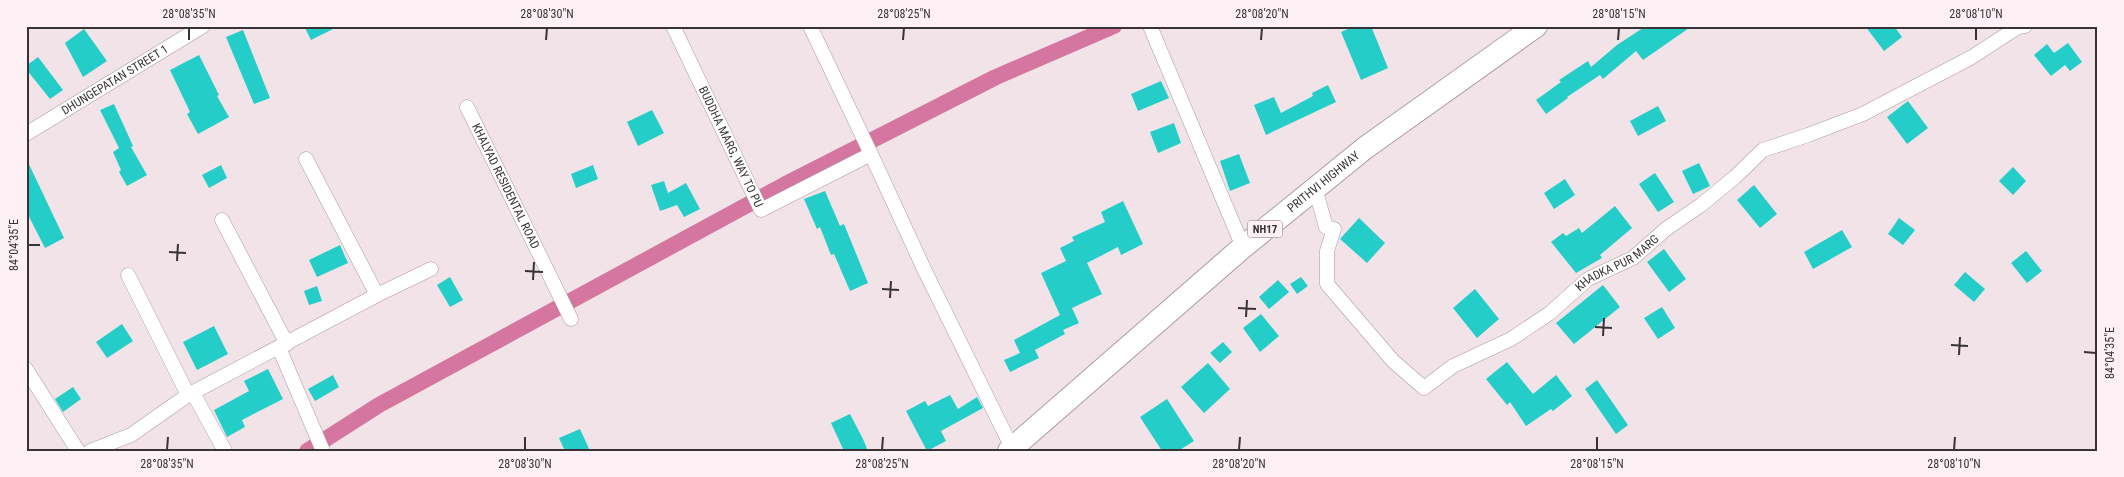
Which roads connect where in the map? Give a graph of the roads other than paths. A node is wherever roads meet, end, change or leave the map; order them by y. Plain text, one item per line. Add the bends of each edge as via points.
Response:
1 (203, 26) edge
2 (673, 26) edge
3 (810, 26) edge
4 (1150, 26) edge
5 (1536, 26) edge
6 (2025, 26) edge
7 (466, 107) dead end
8 (26, 134) edge
9 (872, 154) junction
10 (306, 159) dead end
11 (1315, 188) junction
12 (222, 220) dead end
13 (1243, 247) junction
14 (431, 269) dead end
15 (128, 275) dead end
16 (377, 295) junction
17 (571, 319) dead end
18 (283, 346) junction
19 (26, 369) edge
20 (191, 394) junction
21 (110, 448) edge
22 (1011, 450) edge
23 (78, 451) edge
24 (90, 451) edge
25 (225, 451) edge
26 (323, 451) edge

1 - 8 street, DHUNGEPATAN STREET 1
2 - 9 street, BUDDHA MARG, WAY TO PU via 762,210
3 - 9 street
4 - 13 street
5 - 11 highway, PRITHVI HIGHWAY / NH17 via 1372,142
6 - 11 street, KHADKA PUR MARG via 1863,114 1763,150 1729,182 1633,258 1588,279 1550,313 1511,339 1453,366 1424,388 1393,361 1327,284 1327,250 1334,229 1326,227
7 - 17 street, KHALYAD RESIDENTAL ROAD
9 - 22 street
10 - 16 street
11 - 13 highway, PRITHVI HIGHWAY / NH17
12 - 18 street
13 - 22 highway, PRITHVI HIGHWAY / NH17
14 - 16 street
15 - 20 street
16 - 18 street
18 - 20 street
18 - 26 street
19 - 23 street
20 - 21 street
20 - 25 street
21 - 24 street

